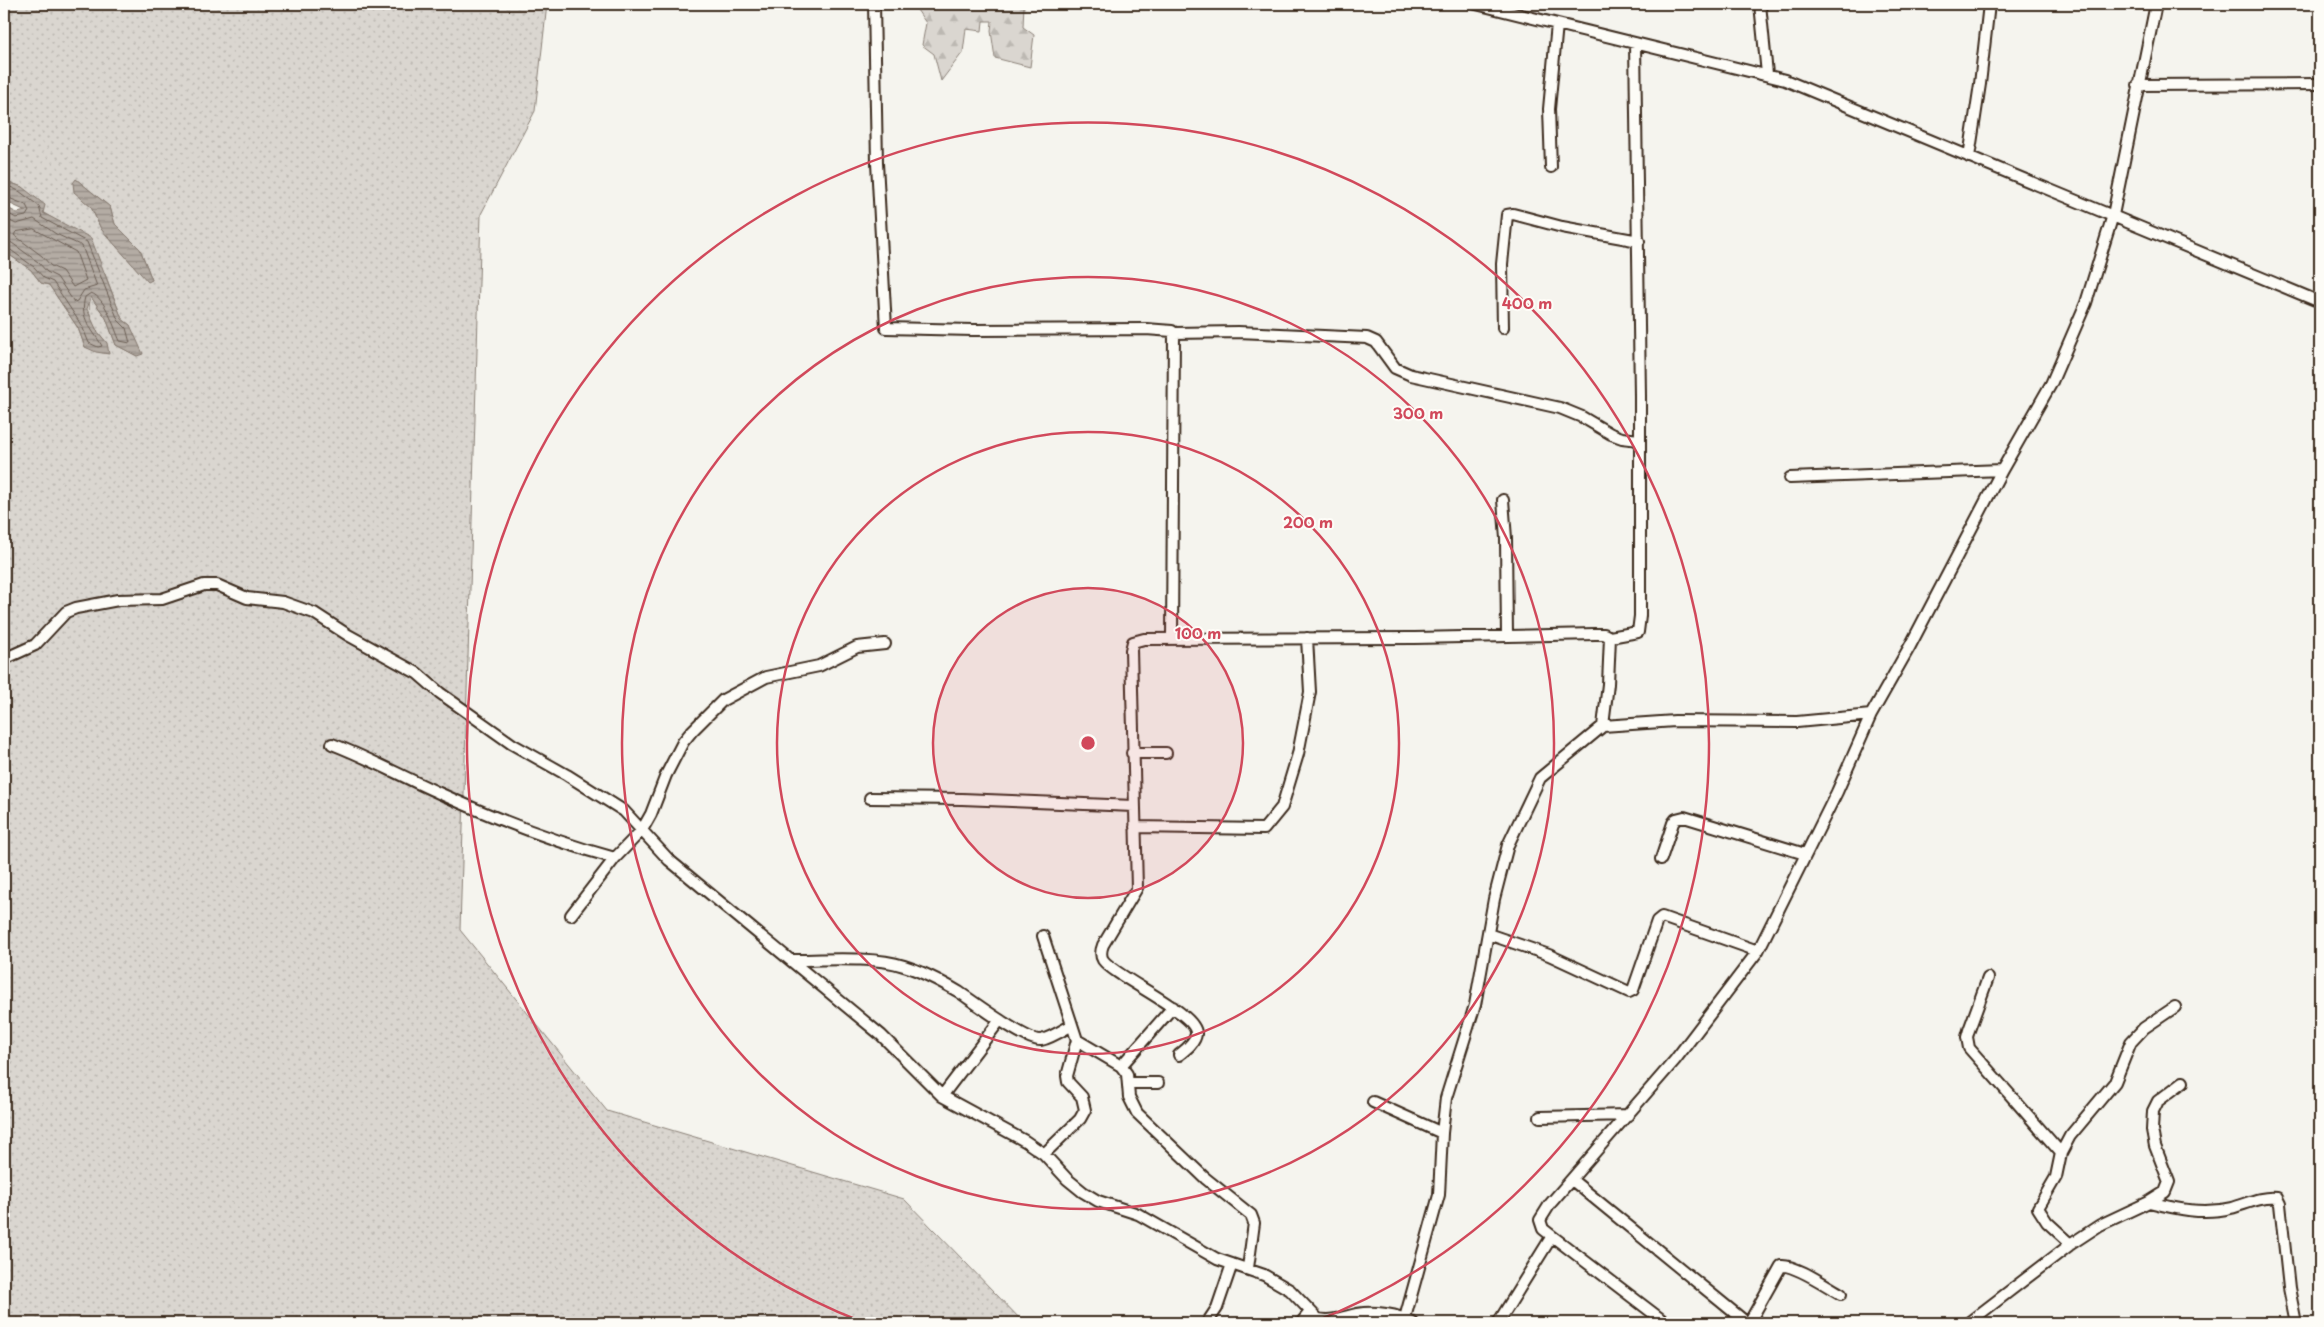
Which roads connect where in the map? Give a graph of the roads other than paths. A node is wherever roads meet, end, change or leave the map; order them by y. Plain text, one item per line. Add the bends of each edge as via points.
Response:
1 (874, 4) edge
2 (1476, 4) edge
3 (1760, 4) edge
4 (1989, 4) edge
5 (2156, 4) edge
6 (1557, 24) junction
7 (1635, 43) junction
8 (1767, 74) junction
9 (2320, 84) edge
10 (2138, 85) junction
11 (1968, 157) junction
12 (1550, 167) dead end
13 (2113, 215) junction
14 (1639, 241) junction
15 (2320, 302) edge
16 (1503, 328) dead end
17 (1174, 333) junction
18 (1639, 440) junction
19 (2002, 470) junction
20 (1790, 478) dead end
21 (1503, 500) dead end
22 (1506, 636) junction
23 (1610, 637) junction
24 (1307, 638) junction
25 (1172, 639) junction
26 (885, 644) dead end
27 (4, 659) edge
28 (1870, 715) junction
29 (1603, 726) junction
30 (332, 744) dead end
31 (1132, 753) junction
32 (1166, 753) dead end
33 (870, 798) dead end
34 (1134, 806) junction
35 (1135, 827) junction
36 (642, 830) junction
37 (1805, 854) junction
38 (615, 858) junction
39 (1661, 859) dead end
40 (571, 915) dead end
41 (1488, 934) junction
42 (1043, 936) dead end
43 (1758, 951) junction
44 (790, 960) junction
45 (1988, 978) dead end
46 (1172, 1007) junction
47 (2175, 1007) dead end
48 (1000, 1020) junction
49 (1072, 1025) junction
50 (1078, 1040) junction
51 (1179, 1054) dead end
52 (1121, 1066) junction
53 (2183, 1082) dead end
54 (1129, 1083) junction
55 (1158, 1083) dead end
56 (942, 1096) junction
57 (1373, 1102) dead end
58 (1628, 1115) junction
59 (1540, 1117) dead end
60 (1442, 1132) junction
61 (2060, 1153) junction
62 (1044, 1154) junction
63 (1572, 1180) junction
64 (2149, 1202) junction
65 (1552, 1236) junction
66 (2071, 1244) junction
67 (1232, 1264) junction
68 (1248, 1268) junction
69 (1841, 1294) dead end
70 (1310, 1312) junction
71 (1381, 1319) edge
72 (1409, 1321) edge
73 (1207, 1323) edge
74 (1301, 1323) edge
75 (1498, 1323) edge
76 (1666, 1323) edge
77 (1748, 1323) edge
78 (1968, 1323) edge
79 (2296, 1323) edge

1 - 17 street via 877,163 886,328 1146,329
2 - 6 street
3 - 8 street
4 - 11 street
5 - 10 street
6 - 7 street
6 - 12 street via 1549,109
7 - 8 street
7 - 14 street
8 - 11 street
9 - 10 street
10 - 13 street
11 - 13 street
13 - 15 street
13 - 19 street via 2070,343 2051,384
14 - 16 street via 1507,215 1502,273
14 - 18 street
17 - 18 street via 1238,332 1367,338 1376,342 1395,368 1411,375 1560,408 1611,434
17 - 25 street
18 - 23 street via 1639,629 1632,635
19 - 20 street
19 - 28 street
21 - 22 street
22 - 23 street via 1604,634
22 - 24 street
23 - 29 street
24 - 25 street
24 - 35 street via 1310,692 1298,754 1282,807 1264,829
25 - 31 street via 1133,642
26 - 36 street via 857,648 820,666 766,677 723,700 683,742
27 - 36 street via 35,645 66,612 101,603 162,599 210,584 247,598 290,604 314,613 417,673 512,744 617,807
28 - 29 street via 1797,722 1675,721
28 - 37 street via 1837,792
29 - 41 street via 1540,778 1508,845
30 - 38 street via 523,828
31 - 32 street
31 - 34 street
33 - 34 street
34 - 35 street
35 - 46 street via 1137,888 1103,945 1101,954 1112,969
36 - 38 street
36 - 44 street via 669,860
37 - 39 street via 1684,817 1673,822
37 - 43 street
38 - 40 street
41 - 43 street via 1549,955 1629,992 1657,921 1662,917
41 - 60 street via 1475,1005 1451,1078
42 - 49 street
43 - 58 street via 1675,1060
44 - 48 street via 882,962 905,966 958,992
44 - 56 street via 881,1035
45 - 61 street via 1968,1030 1968,1048
46 - 51 street via 1196,1031 1191,1044
46 - 52 street
47 - 61 street via 2136,1034 2126,1049 2115,1082 2070,1136
48 - 49 street via 1037,1040
48 - 56 street
49 - 50 street
50 - 52 street
50 - 62 street via 1067,1076 1068,1082 1082,1097 1085,1110
52 - 54 street
53 - 64 street via 2158,1101 2153,1111 2155,1146 2169,1182 2166,1192
54 - 55 street
54 - 68 street via 1132,1105 1145,1122 1205,1178 1251,1215 1254,1223
56 - 62 street
57 - 60 street
58 - 59 street
58 - 63 street
60 - 72 street via 1439,1195
61 - 66 street via 2056,1177 2038,1208 2046,1222
62 - 67 street via 1083,1192 1138,1214
63 - 65 street via 1540,1220
63 - 77 street
64 - 66 street
64 - 79 street via 2202,1212 2277,1198
65 - 75 street
65 - 76 street
66 - 78 street
67 - 68 street
67 - 73 street via 1217,1308
68 - 70 street via 1290,1290
69 - 77 street via 1797,1270 1781,1266
70 - 71 street via 1326,1321 1358,1314
70 - 74 street
71 - 72 street

